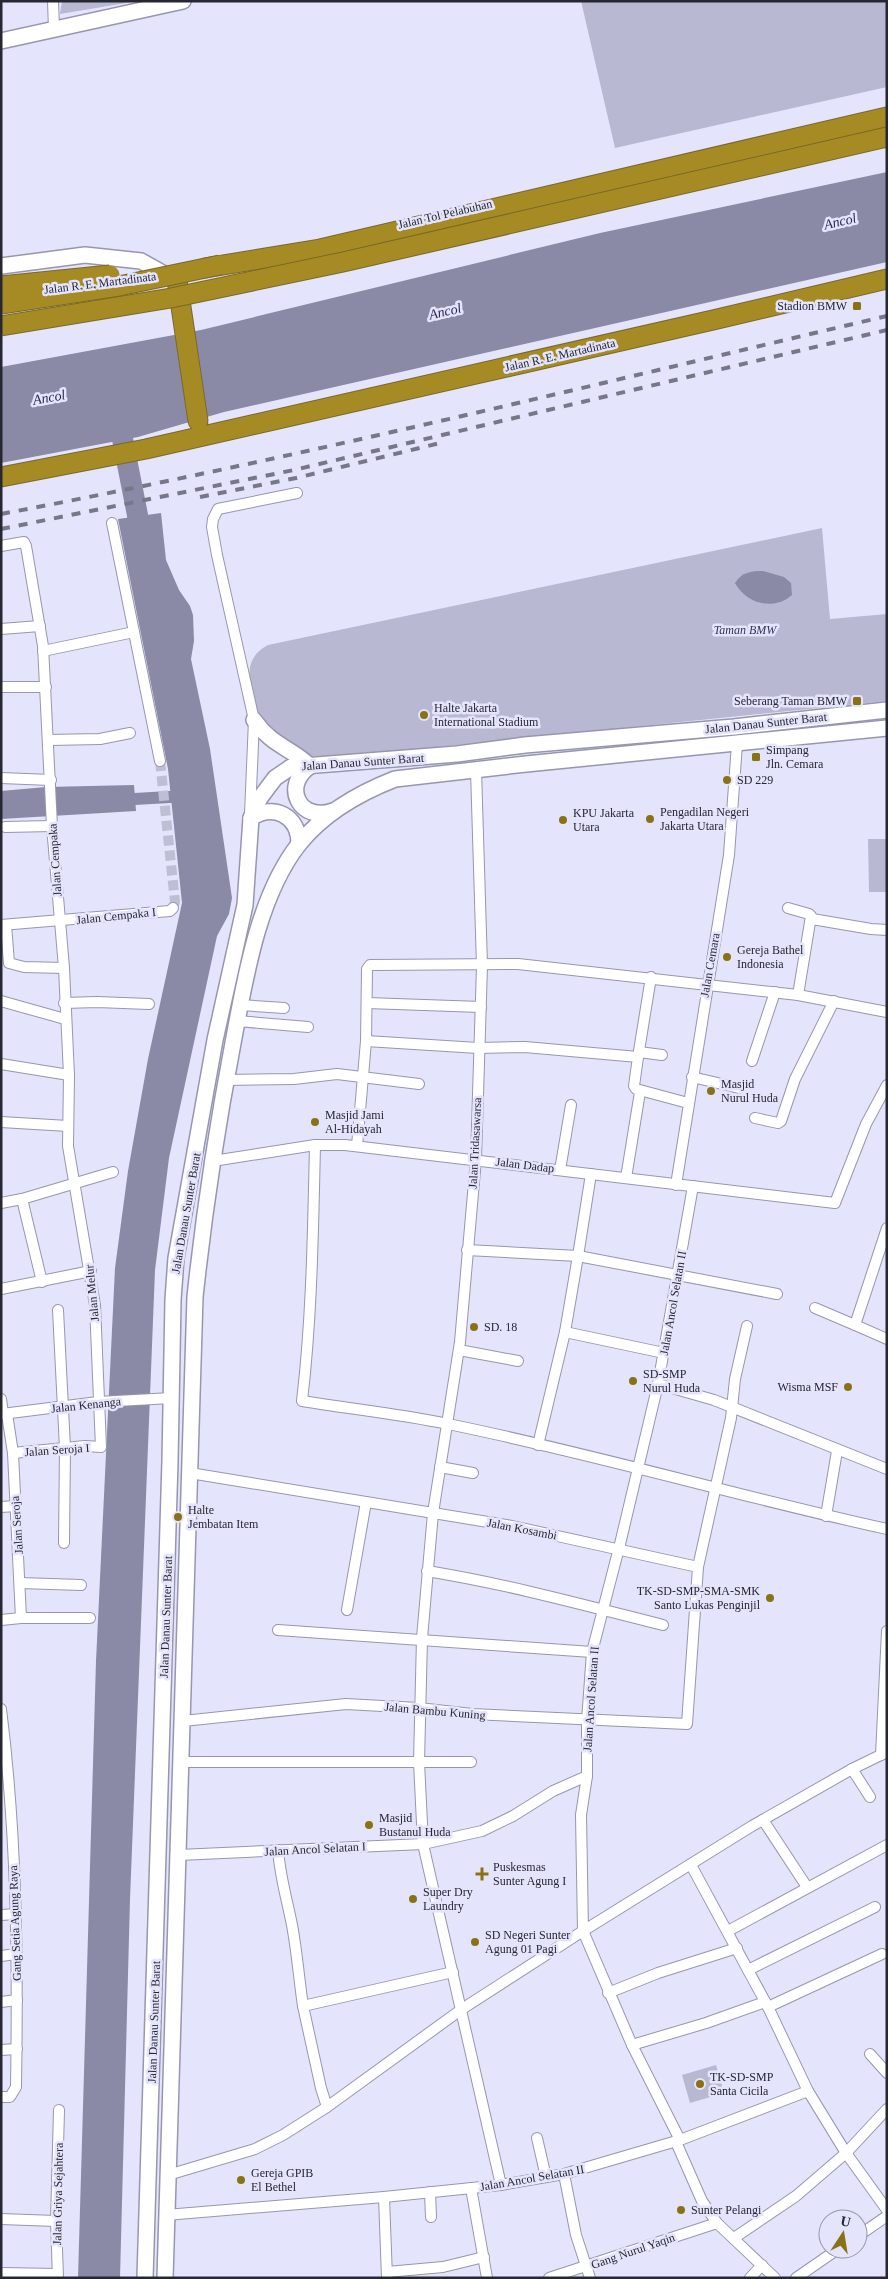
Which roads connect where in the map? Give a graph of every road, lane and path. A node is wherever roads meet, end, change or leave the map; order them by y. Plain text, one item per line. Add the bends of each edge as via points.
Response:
1 (52, 1) edge
2 (183, 1) edge
3 (54, 29) junction
4 (1, 41) edge
5 (887, 115) edge
6 (887, 139) edge
7 (220, 265) junction
8 (1, 266) edge
9 (201, 274) junction
10 (173, 278) junction
11 (887, 279) edge
12 (1, 286) edge
13 (1, 295) edge
14 (1, 304) edge
15 (1, 326) edge
16 (198, 420) junction
17 (233, 428) junction
18 (176, 441) junction
19 (1, 477) edge
20 (297, 494) dead end
21 (112, 523) dead end
22 (1, 546) edge
23 (40, 626) junction
24 (1, 629) edge
25 (134, 632) junction
26 (43, 651) junction
27 (1, 687) edge
28 (46, 687) junction
29 (887, 710) edge
30 (254, 720) junction
31 (887, 728) edge
32 (130, 733) dead end
33 (49, 740) junction
34 (737, 744) junction
35 (525, 745) junction
36 (160, 761) tunnel mouth
37 (526, 764) junction
38 (310, 766) junction
39 (476, 770) junction
40 (1, 778) edge
41 (51, 782) junction
42 (333, 811) junction
43 (52, 822) junction
44 (250, 822) junction
45 (5, 827) dead end
46 (299, 844) junction
47 (173, 908) dead end
48 (788, 908) dead end
49 (812, 919) junction
50 (59, 921) junction
51 (4, 925) edge
52 (887, 930) edge
53 (482, 966) junction
54 (64, 968) junction
55 (651, 977) junction
56 (707, 983) junction
57 (775, 992) junction
58 (798, 995) junction
59 (834, 1001) junction
60 (1, 1002) edge
61 (64, 1003) junction
62 (367, 1003) junction
63 (149, 1004) dead end
64 (240, 1005) junction
65 (481, 1007) junction
66 (284, 1008) dead end
67 (887, 1012) edge
68 (65, 1019) junction
69 (237, 1021) junction
70 (308, 1026) dead end
71 (366, 1041) junction
72 (478, 1048) junction
73 (638, 1054) junction
74 (662, 1055) dead end
75 (752, 1061) dead end
76 (1, 1064) edge
77 (69, 1075) junction
78 (362, 1077) junction
79 (692, 1077) junction
80 (226, 1080) junction
81 (419, 1084) dead end
82 (887, 1085) edge
83 (739, 1088) dead end
84 (640, 1092) junction
85 (688, 1102) junction
86 (571, 1105) dead end
87 (755, 1118) dead end
88 (1, 1122) edge
89 (68, 1126) junction
90 (315, 1145) junction
91 (356, 1146) junction
92 (476, 1159) junction
93 (194, 1164) junction
94 (212, 1164) junction
95 (560, 1170) junction
96 (114, 1172) dead end
97 (591, 1174) junction
98 (626, 1178) junction
99 (76, 1184) junction
100 (676, 1184) junction
101 (693, 1186) junction
102 (22, 1199) junction
103 (1, 1203) edge
104 (887, 1228) edge
105 (467, 1250) junction
106 (578, 1256) junction
107 (91, 1271) junction
108 (678, 1274) junction
109 (42, 1282) junction
110 (1, 1290) edge
111 (777, 1294) dead end
112 (815, 1308) dead end
113 (58, 1310) dead end
114 (855, 1325) junction
115 (747, 1326) dead end
116 (565, 1332) junction
117 (887, 1339) edge
118 (459, 1350) junction
119 (664, 1353) junction
120 (518, 1361) dead end
121 (658, 1384) junction
122 (165, 1398) junction
123 (1, 1399) edge
124 (102, 1402) junction
125 (62, 1407) junction
126 (732, 1407) junction
127 (4, 1414) edge
128 (447, 1423) junction
129 (538, 1444) junction
130 (101, 1447) joint
131 (65, 1448) junction
132 (837, 1450) junction
133 (12, 1453) junction
134 (440, 1467) junction
135 (639, 1467) junction
136 (887, 1469) edge
137 (190, 1473) junction
138 (473, 1473) dead end
139 (715, 1487) junction
140 (366, 1502) junction
141 (16, 1506) junction
142 (1, 1507) edge
143 (433, 1513) junction
144 (826, 1516) junction
145 (887, 1529) edge
146 (64, 1543) dead end
147 (619, 1550) junction
148 (698, 1567) junction
149 (428, 1572) junction
150 (20, 1582) junction
151 (81, 1585) dead end
152 (347, 1610) dead end
153 (603, 1611) junction
154 (21, 1618) junction
155 (90, 1618) dead end
156 (1, 1620) edge
157 (663, 1625) dead end
158 (278, 1630) dead end
159 (887, 1631) edge
160 (422, 1638) junction
161 (592, 1652) junction
162 (419, 1708) junction
163 (1, 1709) edge
164 (183, 1721) junction
165 (587, 1721) junction
166 (3, 1738) edge
167 (884, 1754) edge
168 (181, 1762) junction
169 (419, 1762) junction
170 (471, 1762) dead end
171 (852, 1769) junction
172 (587, 1776) junction
173 (6, 1797) edge
174 (870, 1797) dead end
175 (763, 1820) junction
176 (423, 1844) junction
177 (887, 1845) edge
178 (278, 1850) junction
179 (13, 1855) junction
180 (179, 1855) junction
181 (1, 1857) edge
182 (691, 1865) junction
183 (808, 1887) junction
184 (876, 1907) dead end
185 (17, 1914) junction
186 (1, 1915) edge
187 (583, 1931) junction
188 (728, 1931) junction
189 (737, 1948) junction
190 (156, 1950) junction
191 (176, 1950) junction
192 (16, 1954) junction
193 (882, 1954) dead end
194 (1, 1956) edge
195 (748, 1970) junction
196 (453, 1972) junction
197 (608, 1993) junction
198 (17, 2000) junction
199 (1, 2002) edge
200 (767, 2004) junction
201 (303, 2006) junction
202 (462, 2009) junction
203 (632, 2045) junction
204 (17, 2049) junction
205 (1, 2050) edge
206 (870, 2054) dead end
207 (887, 2073) edge
208 (808, 2091) junction
209 (1, 2097) edge
210 (327, 2106) junction
211 (887, 2109) edge
212 (60, 2110) dead end
213 (537, 2138) dead end
214 (678, 2141) junction
215 (846, 2153) junction
216 (564, 2174) junction
217 (168, 2175) junction
218 (546, 2177) junction
219 (501, 2185) junction
220 (471, 2188) junction
221 (887, 2190) edge
222 (430, 2192) junction
223 (384, 2197) junction
224 (878, 2198) junction
225 (887, 2210) edge
226 (166, 2215) junction
227 (887, 2216) edge
228 (432, 2217) dead end
229 (1, 2219) edge
230 (56, 2221) junction
231 (717, 2223) junction
232 (868, 2229) edge
233 (734, 2238) junction
234 (484, 2257) junction
235 (824, 2259) edge
236 (762, 2265) junction
237 (587, 2266) junction
238 (1, 2273) edge
239 (387, 2275) edge
240 (58, 2276) edge
241 (146, 2278) edge
242 (165, 2278) edge
243 (487, 2278) edge
244 (549, 2278) edge
245 (590, 2278) edge
246 (750, 2278) edge
247 (776, 2278) edge
248 (796, 2278) edge

1 - 3 street
2 - 3 main road
3 - 4 main road
5 - 7 highway, Jalan Tol Pelabuhan
5 - 9 highway via 320,249
6 - 9 highway via 486,236 345,259
6 - 15 highway, Jalan Tol Pelabuhan, bridge via 343,262 171,298
7 - 12 highway, bridge
7 - 14 highway, Jalan Tol Pelabuhan, bridge via 119,286
8 - 10 main road via 85,255 141,262
9 - 10 highway, Jalan R. E. Martadinata
10 - 13 highway, Jalan R. E. Martadinata via 146,276
10 - 16 highway via 181,308
11 - 17 highway, Jalan R. E. Martadinata
16 - 17 highway, Jalan R. E. Martadinata
16 - 18 highway, Jalan R. E. Martadinata
17 - 18 highway, Jalan R. E. Martadinata
18 - 19 highway, Jalan R. E. Martadinata
20 - 30 street via 218,509 213,519 217,556
21 - 25 street
22 - 23 street, Jalan Cempaka via 19,541 26,546
23 - 24 street
23 - 26 street, Jalan Cempaka
25 - 26 street
25 - 36 street
26 - 28 street, Jalan Cempaka
27 - 28 street
28 - 33 street, Jalan Cempaka
29 - 35 main road, Jalan Danau Sunter Barat
30 - 38 main road via 264,735
30 - 44 street
31 - 34 main road, Jalan Danau Sunter Barat
32 - 33 street
33 - 41 street, Jalan Cempaka
34 - 37 main road, Jalan Danau Sunter Barat
34 - 56 street, Jalan Cemara via 729,855
35 - 37 main road
35 - 38 main road, Jalan Danau Sunter Barat
37 - 39 main road, Jalan Danau Sunter Barat
38 - 42 main road via 297,779 296,797 307,811 324,814
38 - 44 main road, Jalan Danau Sunter Barat via 291,767 275,778 260,798
39 - 42 main road, Jalan Danau Sunter Barat via 395,779
39 - 53 street, Jalan Tridasawarsa
40 - 41 street
41 - 43 street, Jalan Cempaka
42 - 46 main road, Jalan Danau Sunter Barat
43 - 45 street
43 - 50 street, Jalan Cempaka
44 - 46 main road via 267,811 284,814 296,827
44 - 93 main road, Jalan Danau Sunter Barat via 245,905 215,1040
46 - 64 main road, Jalan Danau Sunter Barat via 273,890 259,925
47 - 50 street, Jalan Cempaka I
48 - 49 street via 809,914
49 - 52 street
49 - 58 street
50 - 51 street, Jalan Cempaka I
50 - 54 street, Jalan Cempaka
51 - 54 street via 8,959 12,965
53 - 55 street via 518,964
53 - 62 street via 370,965 367,969
53 - 65 street, Jalan Tridasawarsa
54 - 61 street, Jalan Cempaka
55 - 56 street
55 - 73 street
56 - 57 street
56 - 79 street, Jalan Cemara
57 - 58 street
57 - 75 street
58 - 59 street
59 - 67 street
59 - 87 street via 795,1079 780,1122
60 - 68 street
61 - 63 street
61 - 68 street, Jalan Cempaka
62 - 65 street
62 - 71 street
64 - 66 street
64 - 69 main road, Jalan Danau Sunter Barat
65 - 72 street, Jalan Tridasawarsa
68 - 77 street, Jalan Cempaka
69 - 70 street
69 - 80 main road, Jalan Danau Sunter Barat
71 - 72 street
71 - 78 street
72 - 73 street via 525,1047
72 - 92 street, Jalan Tridasawarsa
73 - 74 street
73 - 84 street via 634,1086
76 - 77 street
77 - 89 street, Jalan Cempaka
78 - 80 street via 337,1074 294,1079
78 - 81 street
78 - 91 street
79 - 83 street
79 - 85 street, Jalan Cemara
80 - 94 main road, Jalan Danau Sunter Barat
82 - 101 street, Jalan Dadap via 866,1124 837,1200 831,1203
84 - 85 street
84 - 98 street
85 - 100 street, Jalan Cemara
86 - 95 street
88 - 89 street
89 - 99 street, Jalan Cempaka via 68,1146
90 - 91 street, Jalan Dadap
90 - 94 street, Jalan Dadap
90 - 128 street via 308,1350 302,1402
91 - 92 street, Jalan Dadap
92 - 95 street, Jalan Dadap
92 - 105 street, Jalan Tridasawarsa
93 - 94 main road
93 - 122 main road, Jalan Danau Sunter Barat via 176,1258
94 - 137 main road, Jalan Danau Sunter Barat via 195,1297
95 - 97 street, Jalan Dadap
96 - 99 street
97 - 98 street, Jalan Dadap
97 - 106 street
98 - 100 street, Jalan Dadap
99 - 102 street
99 - 107 street, Jalan Melur
100 - 101 street, Jalan Dadap
101 - 108 street, Jalan Ancol Selatan II
102 - 103 street
102 - 109 street
104 - 114 street
105 - 106 street
105 - 118 street, Jalan Tridasawarsa
106 - 108 street
106 - 116 street
107 - 109 street
107 - 124 street, Jalan Melur
108 - 111 street
108 - 119 street, Jalan Ancol Selatan II
109 - 110 street
112 - 114 street
113 - 125 street
114 - 117 street
115 - 126 street
116 - 119 street
116 - 129 street
118 - 120 street
118 - 128 street, Jalan Tridasawarsa
119 - 121 street, Jalan Ancol Selatan II
121 - 126 street
121 - 135 street, Jalan Ancol Selatan II
122 - 124 street, Jalan Kenanga
122 - 190 main road, Jalan Danau Sunter Barat
123 - 127 street, Jalan Seroja
124 - 125 street, Jalan Kenanga
124 - 130 street, Jalan Melur
125 - 127 street, Jalan Kenanga
125 - 131 street
126 - 132 street
126 - 139 street
127 - 133 street, Jalan Seroja
128 - 129 street
128 - 134 street, Jalan Tridasawarsa
129 - 135 street
130 - 131 street, Jalan Seroja I
131 - 133 street, Jalan Seroja I
131 - 146 street
132 - 136 street
132 - 144 street
133 - 141 street, Jalan Seroja
134 - 138 street
134 - 143 street, Jalan Tridasawarsa
135 - 139 street
135 - 147 street, Jalan Ancol Selatan II
137 - 140 street, Jalan Kosambi
137 - 164 main road, Jalan Danau Sunter Barat
139 - 144 street
139 - 148 street
140 - 143 street, Jalan Kosambi
140 - 152 street
141 - 142 street
141 - 150 street, Jalan Seroja
143 - 147 street, Jalan Kosambi via 512,1526
143 - 149 street, Jalan Tridasawarsa
144 - 145 street
147 - 148 street, Jalan Kosambi
147 - 153 street, Jalan Ancol Selatan II
148 - 165 street, Jalan Bambu Kuning via 687,1724
149 - 153 street via 531,1591
149 - 160 street, Jalan Tridasawarsa
150 - 151 street
150 - 154 street, Jalan Seroja
153 - 157 street
153 - 161 street, Jalan Ancol Selatan II
154 - 155 street
154 - 156 street
158 - 160 street
159 - 167 street
160 - 161 street
160 - 162 street, Jalan Tridasawarsa
161 - 165 street, Jalan Ancol Selatan II
162 - 164 street, Jalan Bambu Kuning via 346,1704
162 - 165 street, Jalan Bambu Kuning
162 - 169 street, Jalan Tridasawarsa
163 - 166 street, Gang Setia Agung Raya
164 - 168 main road, Jalan Danau Sunter Barat
165 - 172 street, Jalan Ancol Selatan II
166 - 173 street, Gang Setia Agung Raya
167 - 171 street
168 - 169 street
168 - 180 main road, Jalan Danau Sunter Barat
169 - 170 street
169 - 176 street, Jalan Tridasawarsa
171 - 174 street
171 - 175 street
172 - 176 street, Jalan Ancol Selatan I via 482,1831
172 - 187 street, Jalan Ancol Selatan II via 581,1815
173 - 179 street, Gang Setia Agung Raya
175 - 182 street
175 - 183 street
176 - 178 street, Jalan Ancol Selatan I
176 - 196 street, Jalan Tridasawarsa
177 - 183 street
178 - 180 street, Jalan Ancol Selatan I
178 - 201 street
179 - 181 street
179 - 185 street, Gang Setia Agung Raya
180 - 191 main road, Jalan Danau Sunter Barat
182 - 187 street
182 - 188 street
183 - 188 street
184 - 195 street
185 - 186 street
185 - 192 street, Gang Setia Agung Raya
187 - 197 street, Jalan Ancol Selatan II
187 - 202 street
188 - 189 street
189 - 195 street
189 - 197 street
190 - 191 main road
190 - 241 main road, Jalan Danau Sunter Barat
191 - 217 main road, Jalan Danau Sunter Barat
192 - 194 street
192 - 198 street, Gang Setia Agung Raya
193 - 200 street
195 - 200 street
196 - 201 street
196 - 202 street, Jalan Tridasawarsa
197 - 203 street, Jalan Ancol Selatan II
198 - 199 street
198 - 204 street, Gang Setia Agung Raya
200 - 203 street
200 - 208 street
201 - 210 street
202 - 210 street
202 - 219 street, Jalan Tridasawarsa
203 - 214 street, Jalan Ancol Selatan II
204 - 205 street
204 - 209 street, Gang Setia Agung Raya via 16,2087 10,2097
206 - 207 street
208 - 214 street, Jalan Ancol Selatan II
208 - 215 street
210 - 217 street via 255,2149
211 - 215 street
212 - 230 street, Jalan Griya Sejahtera
213 - 218 street
214 - 216 street, Jalan Ancol Selatan II
214 - 231 street, Jalan Ancol Selatan II via 702,2201
215 - 224 street
215 - 233 street via 796,2196
216 - 218 street, Jalan Ancol Selatan II
216 - 237 street via 576,2235
217 - 226 main road, Jalan Danau Sunter Barat
218 - 219 street, Jalan Ancol Selatan II
219 - 220 street, Jalan Ancol Selatan II
220 - 222 street, Jalan Ancol Selatan II
220 - 234 street
221 - 224 street
222 - 223 street, Jalan Ancol Selatan II
222 - 228 street
223 - 226 street, Jalan Ancol Selatan II
223 - 239 street
224 - 225 street
226 - 242 main road, Jalan Danau Sunter Barat
227 - 232 street
229 - 230 street
230 - 240 street, Jalan Griya Sejahtera
231 - 233 street, Jalan Ancol Selatan II
231 - 237 street, Gang Nurul Yaqin
233 - 236 street, Jalan Ancol Selatan II
234 - 239 street via 444,2267
234 - 243 street
235 - 248 street
236 - 246 street
236 - 247 street, Jalan Ancol Selatan II
237 - 244 street, Gang Nurul Yaqin
237 - 245 street
238 - 240 street

